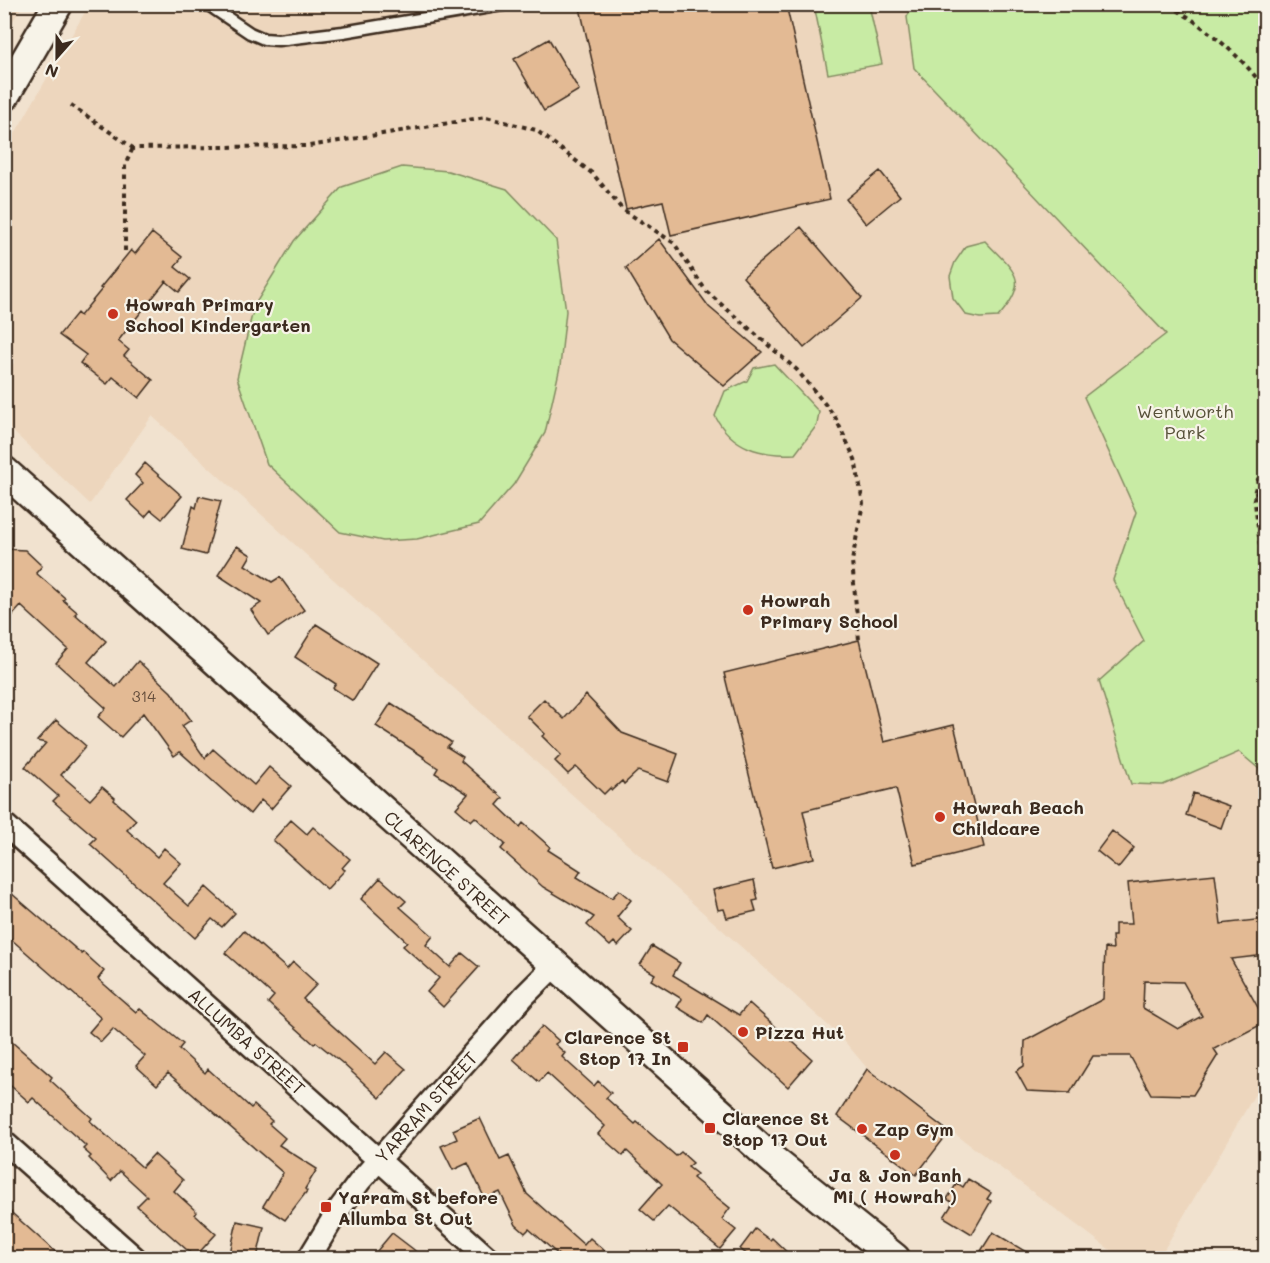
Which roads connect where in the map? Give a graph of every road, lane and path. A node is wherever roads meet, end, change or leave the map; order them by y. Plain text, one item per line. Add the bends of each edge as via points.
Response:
1 (58, 4) edge
2 (207, 4) edge
3 (508, 4) edge
4 (1171, 4) edge
5 (1266, 94) edge
6 (4, 97) edge
7 (71, 105) dead end
8 (133, 148) junction
9 (125, 251) dead end
10 (4, 471) edge
11 (1266, 474) edge
12 (1266, 493) edge
13 (1254, 494) junction
14 (1266, 519) edge
15 (1257, 520) junction
16 (1266, 568) edge
17 (859, 640) dead end
18 (4, 824) edge
19 (555, 965) junction
20 (4, 1142) edge
21 (378, 1160) junction
22 (135, 1258) edge
23 (309, 1258) edge
24 (488, 1258) edge
25 (895, 1258) edge

1 - 6 main road
2 - 3 lane via 250,33 278,40
4 - 5 path via 1231,52
7 - 8 path
8 - 9 path via 125,165
8 - 17 path via 309,146 486,117 536,130 593,174 622,209 674,243 706,291 797,370 834,415 855,459 863,503 852,561
10 - 19 main road, CLARENCE STREET
11 - 13 path via 1258,479
12 - 13 path
13 - 15 path
14 - 15 path
15 - 16 path via 1262,563
18 - 21 street, ALLUMBA STREET
19 - 21 street, YARRAM STREET
19 - 25 main road, CLARENCE STREET via 773,1160
20 - 22 street
21 - 23 street, YARRAM STREET via 337,1212
21 - 24 street, ALLUMBA STREET

